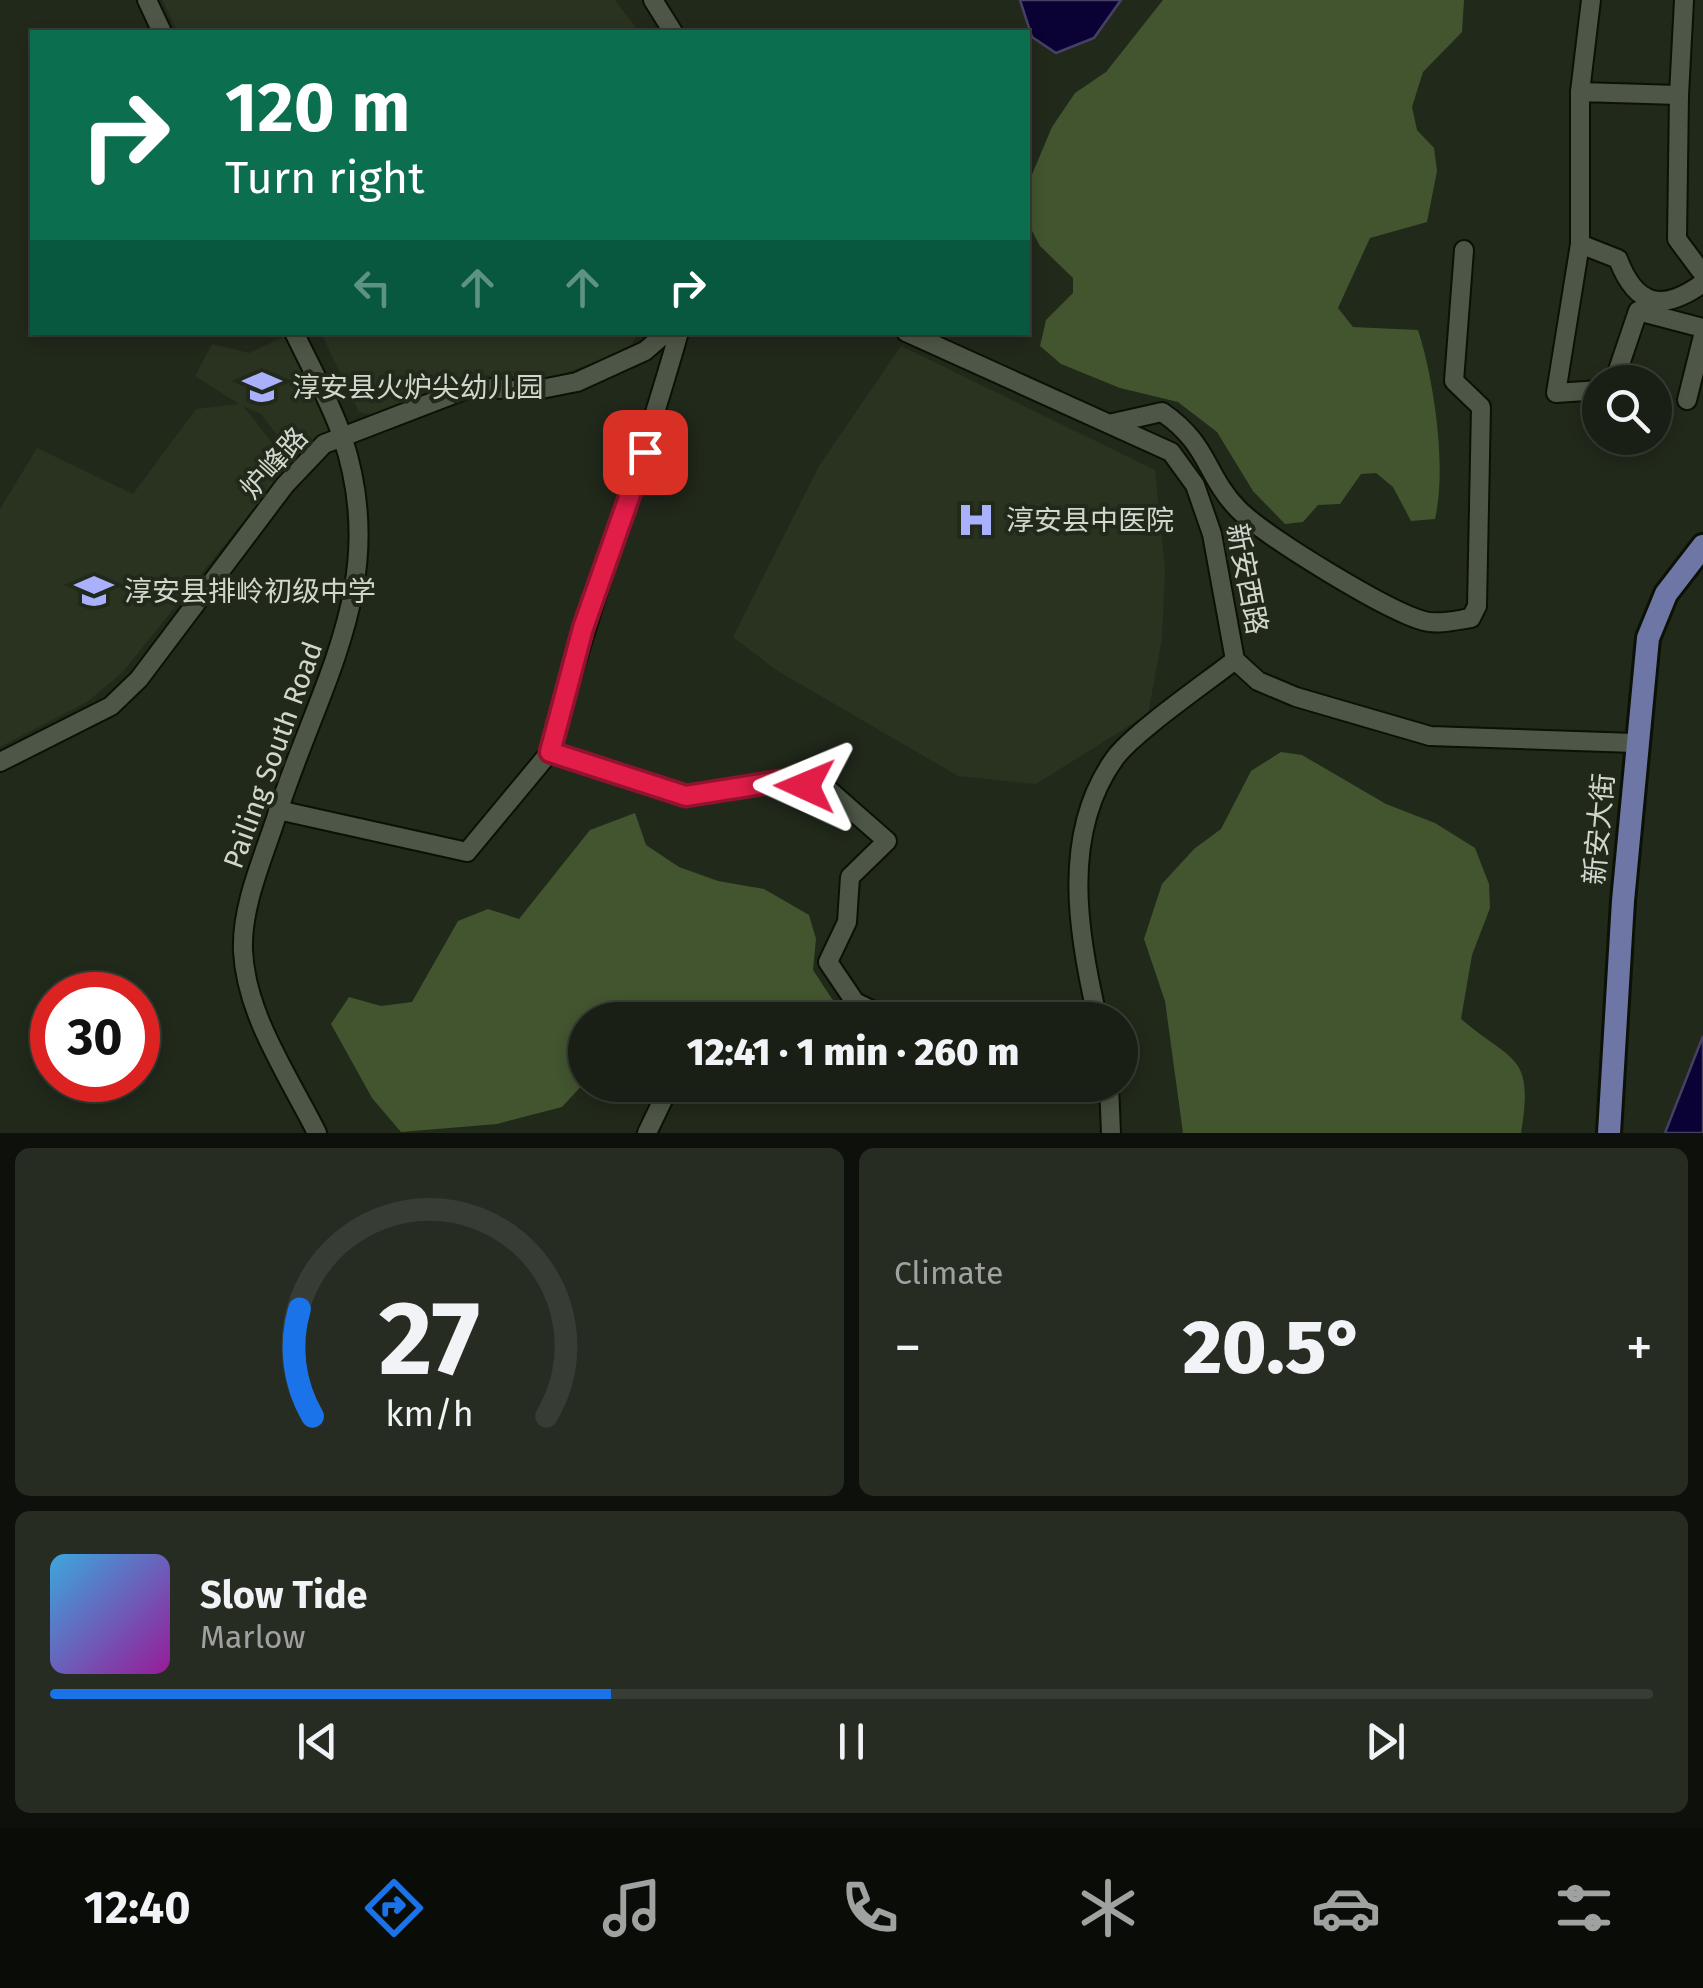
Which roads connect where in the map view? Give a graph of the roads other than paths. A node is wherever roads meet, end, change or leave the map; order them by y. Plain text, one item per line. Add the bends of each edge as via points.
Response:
1 (147, 0) edge
2 (653, 0) edge
3 (1591, 0) edge
4 (1684, 0) edge
5 (161, 30) edge
6 (672, 30) edge
7 (1580, 92) junction
8 (1679, 95) junction
9 (1580, 244) junction
10 (1464, 250) dead end
11 (1703, 274) edge
12 (1703, 283) edge
13 (1703, 328) edge
14 (295, 335) edge
15 (664, 335) edge
16 (677, 335) edge
17 (913, 335) edge
18 (1703, 336) edge
19 (1620, 365) edge
20 (1582, 391) edge
21 (1687, 400) dead end
22 (1113, 424) junction
23 (342, 436) junction
24 (1703, 546) edge
25 (1235, 660) junction
26 (1636, 743) junction
27 (550, 752) junction
28 (0, 762) edge
29 (278, 810) junction
30 (855, 1002) edge
31 (1094, 1002) edge
32 (662, 1102) edge
33 (1109, 1102) edge
34 (317, 1133) edge
35 (647, 1133) edge
36 (1112, 1133) edge
37 (1609, 1133) edge

1 - 5 street
2 - 6 street
3 - 7 street
4 - 8 street
7 - 8 street
7 - 9 street
8 - 11 street via 1677,239
9 - 12 street via 1618,258 1628,284 1649,300 1678,301
9 - 20 street via 1556,393
10 - 22 street via 1454,380 1481,407 1477,606 1471,618 1428,622 1387,607 1292,546 1238,509 1198,442 1162,412
13 - 19 street via 1638,311
14 - 23 street, Pailing South Road
15 - 23 street, 炉峰路 via 645,351 578,382 531,391 472,388
16 - 27 street
17 - 22 street, 新安西路
18 - 21 street
22 - 25 street, 新安西路 via 1171,452 1195,485 1212,534
23 - 28 street, 炉峰路 via 310,456 285,485 140,679 111,706
23 - 29 street, Pailing South Road via 356,521 356,599
24 - 26 main road, 新安大街 via 1666,594 1648,638
25 - 26 street, 新安西路 via 1258,681 1296,698 1430,736
25 - 31 street via 1116,756 1093,801 1078,874 1079,942
26 - 37 main road, 新安大街
27 - 29 street via 467,852
27 - 30 street via 686,796 780,781 830,791 887,841 850,876 847,922 828,962
29 - 34 street, Pailing South Road via 249,912 245,970 252,1000
32 - 35 street
33 - 36 street

